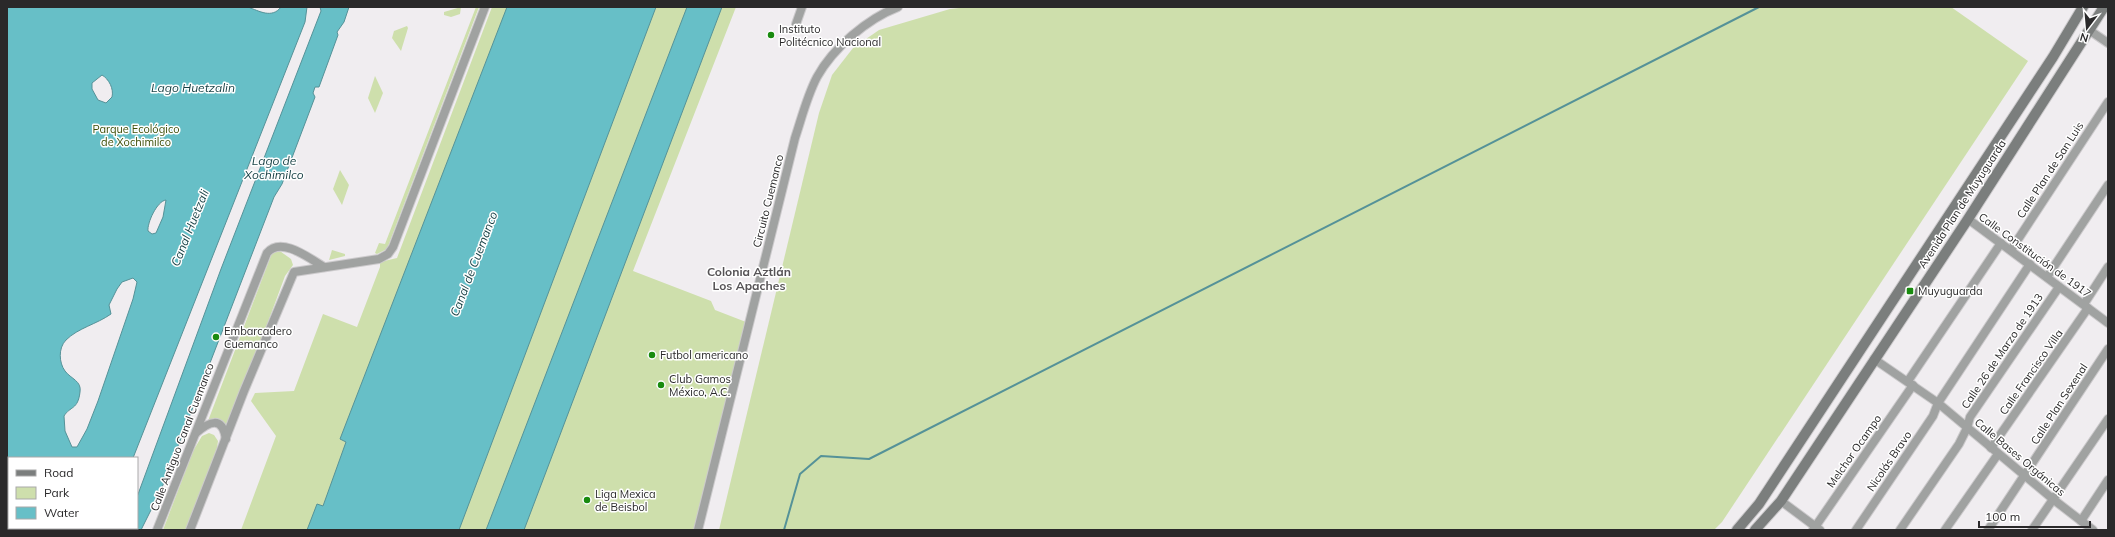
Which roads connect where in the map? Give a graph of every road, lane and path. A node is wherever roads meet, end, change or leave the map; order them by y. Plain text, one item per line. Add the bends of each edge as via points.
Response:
1 (485, 7) edge
2 (802, 7) edge
3 (898, 7) edge
4 (2083, 7) edge
5 (2104, 7) edge
6 (796, 24) dead end
7 (2089, 30) junction
8 (2108, 43) edge
9 (2108, 102) edge
10 (2108, 185) edge
11 (1968, 219) junction
12 (2001, 243) junction
13 (2011, 250) junction
14 (2030, 264) junction
15 (324, 267) junction
16 (2108, 267) edge
17 (2047, 277) junction
18 (2059, 287) junction
19 (2086, 306) junction
20 (2108, 323) edge
21 (2108, 349) edge
22 (1874, 360) junction
23 (1910, 383) junction
24 (1938, 403) junction
25 (2108, 419) edge
26 (1967, 428) junction
27 (194, 435) junction
28 (226, 439) junction
29 (1991, 448) junction
30 (1998, 454) junction
31 (2025, 476) junction
32 (2108, 480) edge
33 (2054, 500) junction
34 (1781, 501) junction
35 (1771, 513) junction
36 (2081, 521) junction
37 (1816, 529) edge
38 (158, 530) edge
39 (190, 530) edge
40 (698, 530) edge
41 (1737, 530) edge
42 (1755, 530) edge
43 (1762, 530) edge
44 (1856, 530) edge
45 (1900, 530) edge
46 (1945, 530) edge
47 (1988, 530) edge
48 (2032, 530) edge
49 (2093, 530) edge

1 - 15 street via 393,247 388,254 379,259
2 - 6 street
3 - 40 street, Circuito Cuemanco via 871,22 840,48 820,72 809,94 795,138
4 - 41 main road, Avenida Plan de Muyuguarda via 1871,337 1760,504
5 - 7 main road, Avenida Plan de Muyuguarda
7 - 8 street
7 - 11 main road, Avenida Plan de Muyuguarda
9 - 13 street, Calle Plan de San Luis
10 - 17 street
11 - 12 street, Calle Constitución de 1917
11 - 22 main road, Avenida Plan de Muyuguarda
12 - 13 street, Calle Constitución de 1917
12 - 23 street, Melchor Ocampo
13 - 14 street, Calle Constitución de 1917
14 - 17 street, Calle Constitución de 1917
14 - 24 street, Nicolás Bravo
15 - 27 street, Calle Antiguo Canal Cuemanco via 288,248 272,247 267,253
15 - 28 street via 294,272
16 - 19 street, Calle Francisco Villa
17 - 18 street, Calle Constitución de 1917
18 - 19 street, Calle Constitución de 1917
18 - 26 street, Calle 26 de Marzo de 1913 via 1970,417
19 - 20 street, Calle Constitución de 1917
19 - 29 street, Calle Francisco Villa
21 - 31 street, Calle Plan Sexenal
22 - 23 street, Calle Bases Orgánicas
22 - 34 main road, Avenida Plan de Muyuguarda
23 - 24 street, Calle Bases Orgánicas
23 - 37 street, Melchor Ocampo
24 - 26 street, Calle Bases Orgánicas
24 - 44 street, Nicolás Bravo via 1933,416
25 - 33 street
26 - 29 street, Calle Bases Orgánicas
26 - 45 street, Calle 26 de Marzo de 1913 via 1959,444
27 - 28 street via 214,422 224,429
27 - 38 street, Calle Antiguo Canal Cuemanco
28 - 39 street
29 - 30 street, Calle Bases Orgánicas
30 - 31 street, Calle Bases Orgánicas
30 - 46 street
31 - 33 street, Calle Bases Orgánicas
31 - 47 street, Calle Plan Sexenal
32 - 36 street
33 - 36 street, Calle Bases Orgánicas
33 - 48 street
34 - 35 main road, Avenida Plan de Muyuguarda
34 - 37 street
35 - 42 main road
35 - 43 main road
36 - 49 street, Calle Bases Orgánicas

